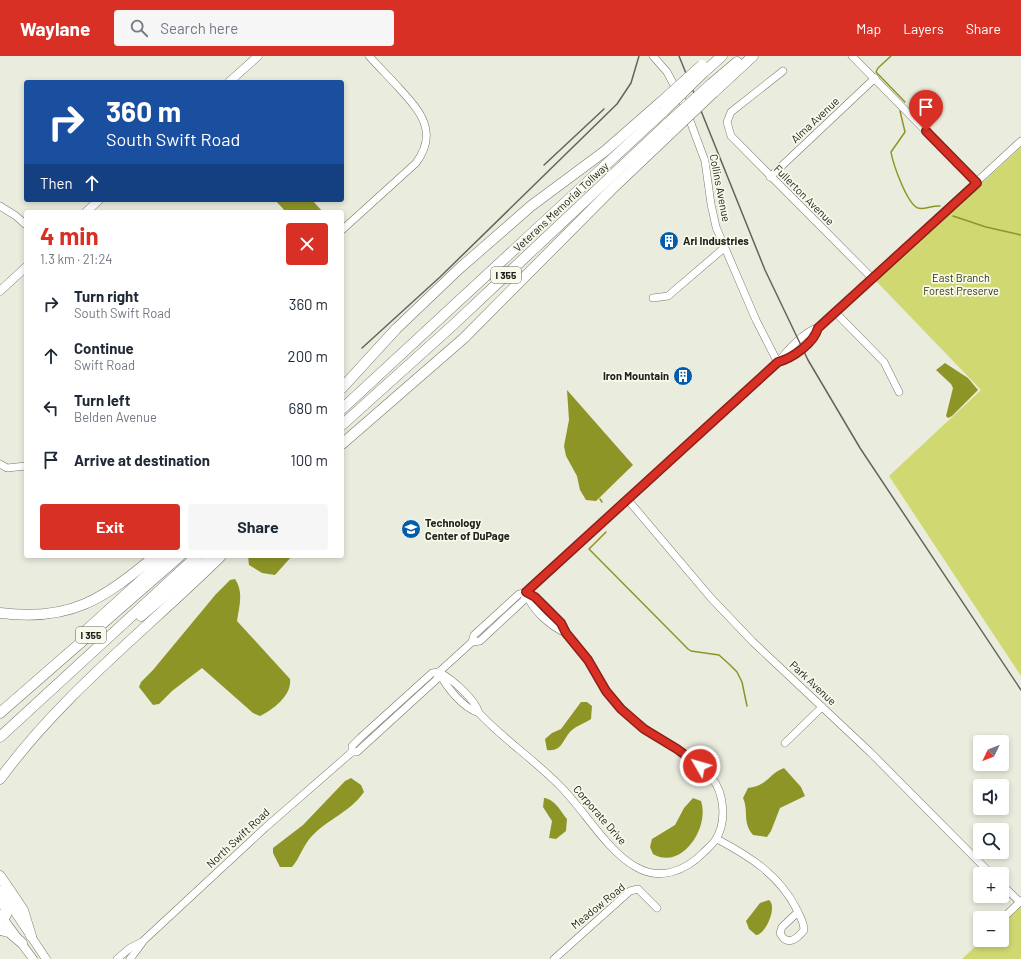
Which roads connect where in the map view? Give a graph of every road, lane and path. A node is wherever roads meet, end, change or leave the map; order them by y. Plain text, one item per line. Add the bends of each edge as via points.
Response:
1 (258, 56) edge
2 (369, 56) edge
3 (653, 56) edge
4 (712, 56) edge
5 (722, 56) edge
6 (744, 56) edge
7 (753, 56) edge
8 (852, 56) edge
9 (703, 69) junction
10 (783, 71) dead end
11 (875, 78) junction
12 (231, 80) edge
13 (712, 89) junction
14 (662, 107) junction
15 (670, 128) junction
16 (1021, 141) edge
17 (770, 177) junction
18 (977, 183) junction
19 (97, 202) edge
20 (0, 206) edge
21 (88, 210) edge
22 (24, 223) edge
23 (344, 228) edge
24 (724, 248) junction
25 (24, 269) edge
26 (873, 279) junction
27 (0, 291) edge
28 (653, 298) dead end
29 (836, 313) junction
30 (778, 362) junction
31 (344, 386) edge
32 (899, 392) dead end
33 (344, 407) edge
34 (344, 423) edge
35 (344, 442) edge
36 (0, 464) edge
37 (24, 466) edge
38 (628, 500) junction
39 (152, 558) edge
40 (166, 558) edge
41 (178, 558) edge
42 (195, 558) edge
43 (210, 558) edge
44 (219, 558) edge
45 (526, 592) junction
46 (0, 613) edge
47 (440, 672) junction
48 (58, 684) junction
49 (822, 707) junction
50 (0, 712) edge
51 (0, 736) edge
52 (785, 743) dead end
53 (0, 779) edge
54 (717, 839) junction
55 (984, 867) edge
56 (0, 876) edge
57 (0, 890) edge
58 (1009, 892) edge
59 (0, 898) edge
60 (1020, 902) edge
61 (656, 908) dead end
62 (798, 912) dead end
63 (1009, 912) edge
64 (1, 918) edge
65 (0, 930) edge
66 (31, 936) junction
67 (142, 942) junction
68 (22, 943) junction
69 (32, 959) edge
70 (46, 959) edge
71 (117, 959) edge
72 (130, 959) edge
73 (554, 959) edge

1 - 12 main road
2 - 23 street via 416,107 424,121 427,136 424,149 416,163
3 - 24 street, Collins Avenue via 673,81 706,161 713,214
4 - 9 highway
5 - 9 highway, Veterans Memorial Tollway / I 355
6 - 13 highway, Veterans Memorial Tollway / I 355
7 - 13 highway
8 - 11 street
9 - 14 highway, Veterans Memorial Tollway / I 355, bridge
10 - 17 street, Fullerton Avenue via 731,112 727,122 731,136
11 - 17 street, Alma Avenue
11 - 18 street
13 - 15 highway, Veterans Memorial Tollway / I 355, bridge
14 - 31 highway via 531,206 460,268 396,329
14 - 33 highway, Veterans Memorial Tollway / I 355
15 - 34 highway, Veterans Memorial Tollway / I 355
15 - 35 highway via 464,338
16 - 18 street, North Swift Road
17 - 26 street, Fullerton Avenue
18 - 26 street, North Swift Road
19 - 21 main road
20 - 22 street
24 - 28 street via 668,296
24 - 30 street, Collins Avenue
25 - 27 main road
26 - 29 street, North Swift Road
29 - 30 street, North Swift Road via 818,328 816,335 789,360
29 - 32 street via 884,362
30 - 38 street, North Swift Road
36 - 37 street via 7,468
38 - 45 street, North Swift Road
38 - 49 street, Park Avenue via 711,598
39 - 46 highway via 110,592 76,608 46,615
40 - 50 highway
41 - 50 highway, I 355
42 - 48 highway, I 355
43 - 48 highway
44 - 53 highway via 89,679 16,758
45 - 47 street, North Swift Road via 524,600 480,641 472,642
45 - 54 street via 535,597 561,623 606,691 621,709 644,729 689,757 712,778 722,802 722,821
47 - 54 street, Corporate Drive via 444,682 471,710 479,713 561,787 612,846 634,867 653,873 678,871 696,860
47 - 67 street, North Swift Road via 432,673 371,728 352,746 352,752
48 - 51 highway, I 355
49 - 52 street
49 - 55 street, Park Avenue
54 - 62 street via 747,855 763,868 784,889
56 - 66 highway via 23,910
57 - 66 main road
58 - 60 street
59 - 64 highway via 8,910
60 - 63 street
61 - 73 street, Meadow Road via 638,889 630,892
64 - 68 main road
65 - 68 highway via 9,932
66 - 70 main road
67 - 71 street, North Swift Road
67 - 72 street, North Swift Road
68 - 69 main road

